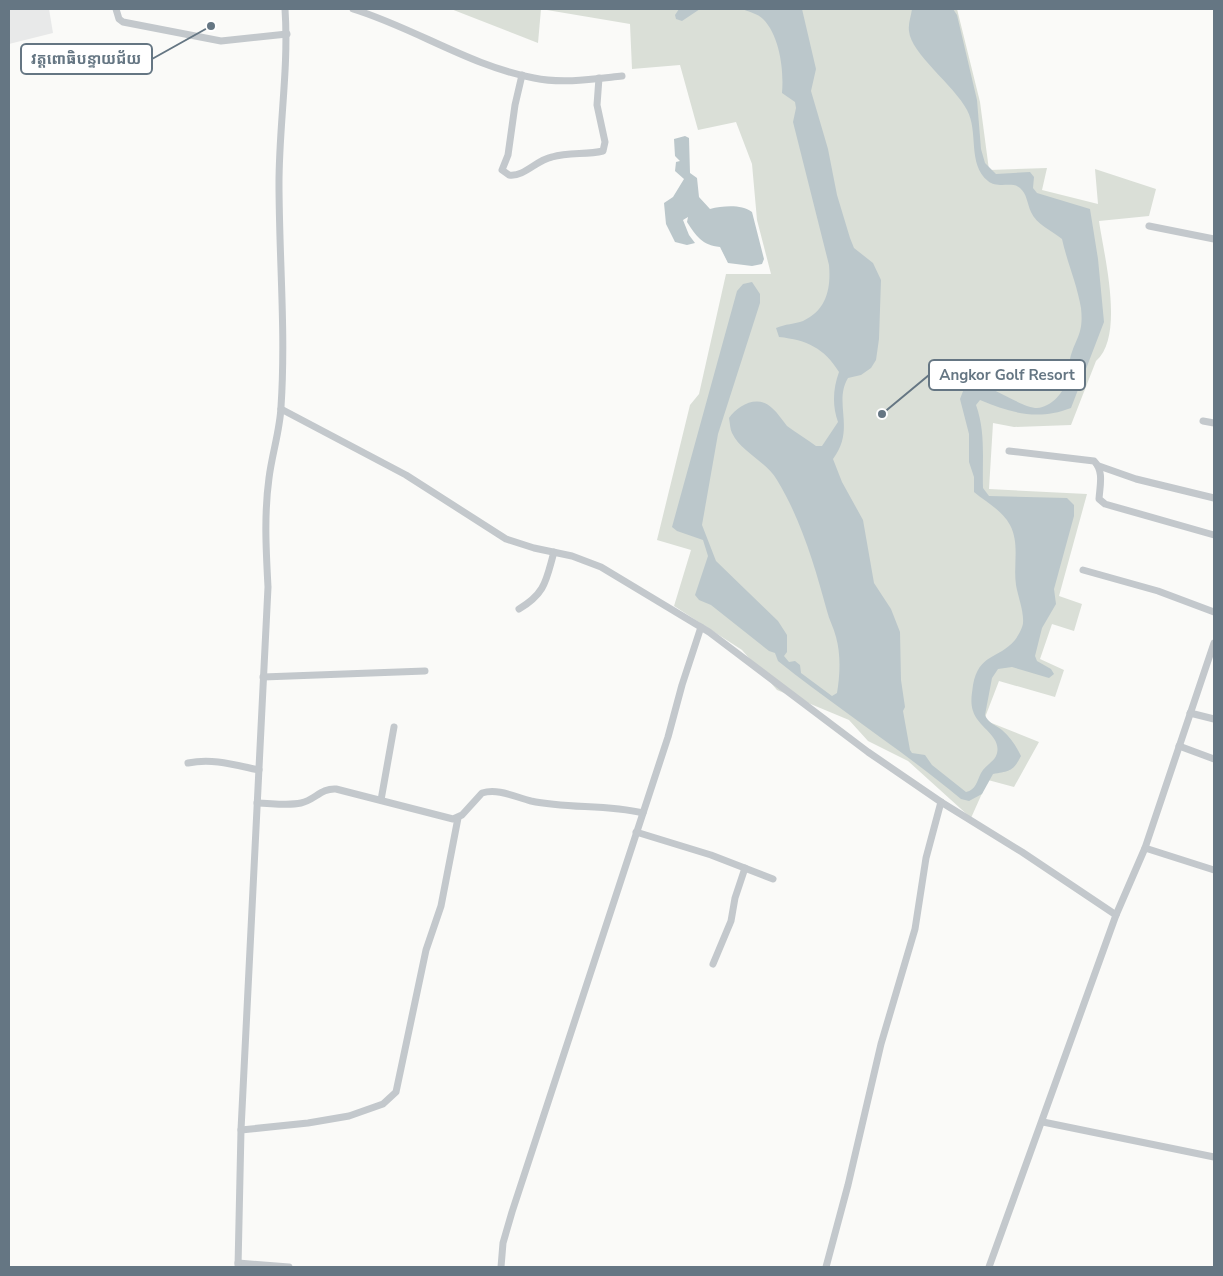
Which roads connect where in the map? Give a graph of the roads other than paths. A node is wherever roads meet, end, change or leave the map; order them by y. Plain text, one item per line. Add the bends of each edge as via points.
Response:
1 (116, 9) edge
2 (285, 9) edge
3 (353, 9) edge
4 (287, 34) junction
5 (522, 75) junction
6 (622, 76) dead end
7 (599, 78) junction
8 (1149, 226) dead end
9 (1214, 239) edge
10 (281, 409) junction
11 (1203, 421) dead end
12 (1214, 423) edge
13 (1009, 451) dead end
14 (1099, 466) junction
15 (1214, 498) edge
16 (1214, 535) edge
17 (554, 552) junction
18 (1083, 570) dead end
19 (519, 609) dead end
20 (1214, 612) edge
21 (701, 627) junction
22 (1214, 644) edge
23 (425, 671) dead end
24 (263, 677) junction
25 (1190, 713) junction
26 (1214, 719) edge
27 (394, 727) dead end
28 (1179, 746) junction
29 (1214, 759) edge
30 (188, 763) dead end
31 (259, 770) junction
32 (381, 800) junction
33 (941, 802) junction
34 (257, 803) junction
35 (642, 813) junction
36 (458, 818) junction
37 (636, 832) junction
38 (1145, 848) junction
39 (745, 868) junction
40 (1214, 870) edge
41 (773, 879) dead end
42 (1116, 915) junction
43 (713, 964) dead end
44 (1042, 1122) junction
45 (241, 1130) junction
46 (1214, 1156) edge
47 (238, 1265) edge
48 (289, 1267) edge
49 (501, 1267) edge
50 (826, 1267) edge
51 (989, 1267) edge

1 - 4 street via 123,22 217,41
2 - 4 street
3 - 5 street via 376,16 471,59
4 - 10 street via 279,183 284,335
5 - 7 street via 553,80
5 - 7 street via 508,155 502,170 509,175 520,174 553,156 603,151 605,142 597,105
6 - 7 street
8 - 9 street
10 - 17 street via 406,475 506,539
10 - 24 street via 265,516 268,587
11 - 12 street
13 - 14 street via 1094,461
14 - 15 street via 1136,479
14 - 16 street via 1098,499 1105,504
17 - 19 street via 543,589
17 - 21 street via 601,567
18 - 20 street via 1158,591
21 - 33 street via 868,752
21 - 35 street
22 - 25 street
23 - 24 street
24 - 31 street
25 - 26 street
25 - 28 street
27 - 32 street
28 - 29 street
28 - 38 street
30 - 31 street via 216,761
31 - 34 street
32 - 34 street via 329,788 302,803
32 - 36 street via 444,818
33 - 42 street
33 - 50 street via 926,858 915,929 886,1028
34 - 45 street
35 - 36 street via 561,805 488,791 482,793
35 - 37 street
36 - 45 street via 441,906 424,959 396,1092 383,1104 349,1116
37 - 39 street
37 - 49 street via 512,1212 503,1244
38 - 40 street
38 - 42 street
39 - 41 street
39 - 43 street via 731,921
42 - 44 street
44 - 46 street
44 - 51 street
45 - 47 street
47 - 48 street

